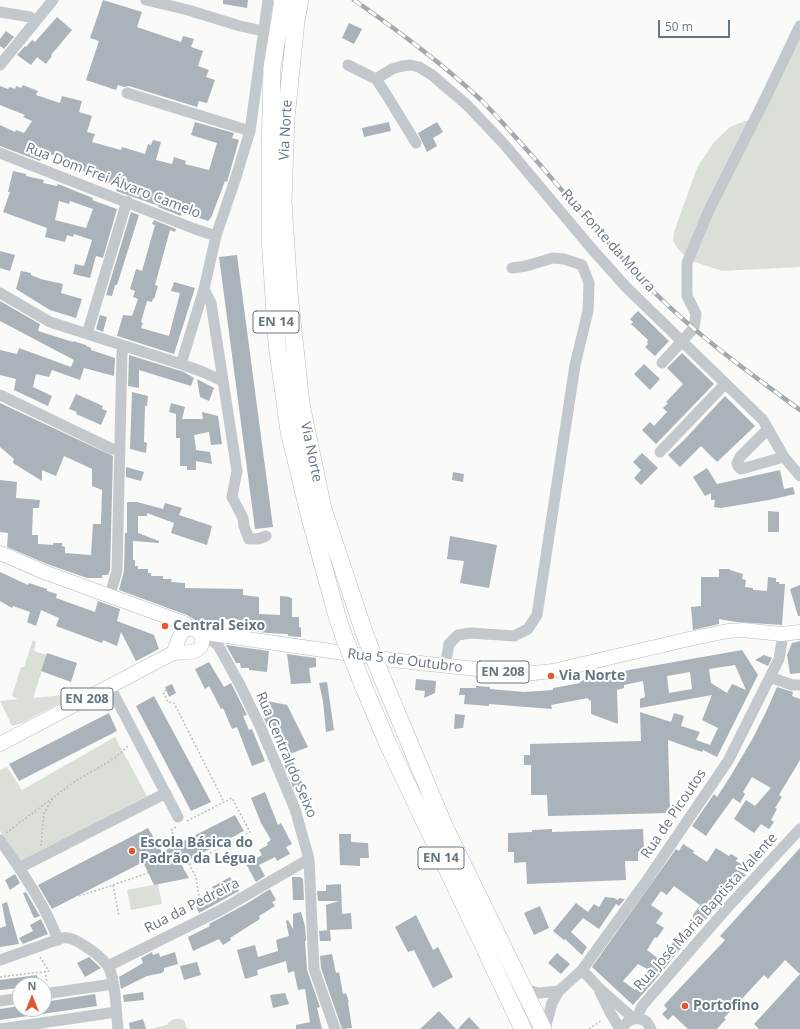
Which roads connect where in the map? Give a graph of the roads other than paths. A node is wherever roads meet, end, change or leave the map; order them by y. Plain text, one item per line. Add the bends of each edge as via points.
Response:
1 (52, 0) edge
2 (146, 0) edge
3 (268, 0) edge
4 (283, 0) edge
5 (300, 0) edge
6 (0, 12) edge
7 (36, 21) junction
8 (800, 26) edge
9 (263, 31) junction
10 (0, 65) edge
11 (348, 65) dead end
12 (376, 79) junction
13 (127, 93) dead end
14 (250, 131) junction
15 (416, 143) dead end
16 (0, 153) edge
17 (127, 201) junction
18 (216, 236) junction
19 (512, 268) dead end
20 (204, 289) junction
21 (0, 293) edge
22 (87, 334) junction
23 (682, 340) junction
24 (124, 346) junction
25 (662, 363) dead end
26 (181, 364) junction
27 (223, 381) junction
28 (725, 384) junction
29 (0, 395) edge
30 (768, 428) junction
31 (120, 449) junction
32 (660, 452) dead end
33 (784, 457) junction
34 (800, 476) edge
35 (266, 536) dead end
36 (0, 553) edge
37 (110, 595) junction
38 (177, 621) junction
39 (800, 632) edge
40 (781, 634) junction
41 (206, 636) junction
42 (179, 638) junction
43 (188, 652) junction
44 (173, 653) junction
45 (446, 666) junction
46 (770, 677) junction
47 (800, 685) edge
48 (110, 687) junction
49 (1, 742) edge
50 (166, 793) junction
51 (180, 820) road end
52 (800, 829) edge
53 (3, 836) edge
54 (309, 859) junction
55 (19, 868) junction
56 (58, 940) junction
57 (0, 960) edge
58 (108, 966) junction
59 (582, 970) junction
60 (113, 984) junction
61 (598, 988) junction
62 (52, 989) edge
63 (522, 989) junction
64 (559, 991) junction
65 (12, 999) edge
66 (0, 1000) edge
67 (116, 1012) junction
68 (635, 1018) junction
69 (1, 1029) edge
70 (118, 1029) edge
71 (335, 1029) edge
72 (523, 1029) edge
73 (544, 1029) edge
74 (620, 1029) edge
75 (651, 1029) edge

1 - 7 street
2 - 9 street
3 - 9 street
4 - 72 highway, Via Norte / EN 14, bridge via 272,68 270,237 277,344 289,431 309,514 344,637 394,757
5 - 63 highway, Via Norte / EN 14, bridge via 286,118 283,201 289,293 301,404 323,509 381,675 445,828
6 - 7 street via 30,17
7 - 10 street
8 - 23 street via 709,210 688,264 688,296 696,314 694,328
9 - 14 street
11 - 12 street
12 - 15 street
12 - 23 street, Rua Fonte da Moura via 402,66 419,67 468,105 592,249
13 - 14 street
14 - 18 street
16 - 17 street, Rua Dom Frei Álvaro Camelo
17 - 18 street, Rua Dom Frei Álvaro Camelo
17 - 22 street
18 - 20 street
19 - 45 street via 553,258 582,265 589,283 588,312 575,365 537,614 528,629 514,636 458,634 449,644
20 - 26 street
20 - 27 street via 211,303
21 - 22 street via 50,322
22 - 24 street
23 - 25 street
23 - 28 street, Rua Fonte da Moura
24 - 26 street
24 - 31 street
26 - 27 street
27 - 35 street via 237,471 232,497 243,518 249,539
28 - 30 street, Rua Fonte da Moura via 763,420
28 - 32 street
29 - 31 street via 112,448
30 - 33 street, Rua Fonte da Moura
30 - 33 street via 740,458 738,466 748,468
31 - 37 street via 118,571
33 - 34 street, Rua Fonte da Moura
36 - 37 main road via 44,572
37 - 38 main road
38 - 41 main road
38 - 42 main road
39 - 40 main road, Rua 5 de Outubro / EN 208
40 - 45 main road, Rua 5 de Outubro / EN 208 via 728,631 538,673 524,674
40 - 46 street, Rua de Picoutos via 782,649
41 - 42 main road via 185,630
41 - 43 main road, EN 208 via 198,650
41 - 45 main road, Rua 5 de Outubro / EN 208
41 - 54 street, Rua Central do Seixo via 218,645 260,726 295,809
42 - 43 main road via 182,648
42 - 44 main road
43 - 44 main road, EN 208
44 - 48 main road, EN 208
46 - 47 street via 792,685
46 - 59 street, Rua de Picoutos via 728,761
48 - 49 main road, EN 208
48 - 50 street
50 - 51 street
50 - 55 street
52 - 68 street, Rua José Maria Baptista Valente via 728,907 642,1006
53 - 55 street
54 - 58 street, Rua da Pedreira via 219,911
54 - 71 street, Rua Central do Seixo via 314,969
55 - 56 street
56 - 57 street
56 - 58 street via 74,939 94,952
58 - 60 street
59 - 61 street
59 - 64 street, Rua de Picoutos
60 - 62 street
60 - 67 street
61 - 68 street
61 - 74 street
63 - 64 street via 539,993
63 - 73 highway, Via Norte / EN 14
64 - 73 street, Rua de Picoutos via 552,1003
65 - 66 street
67 - 69 street
67 - 70 street
68 - 74 street, Rua José Maria Baptista Valente
68 - 75 street via 646,1021

